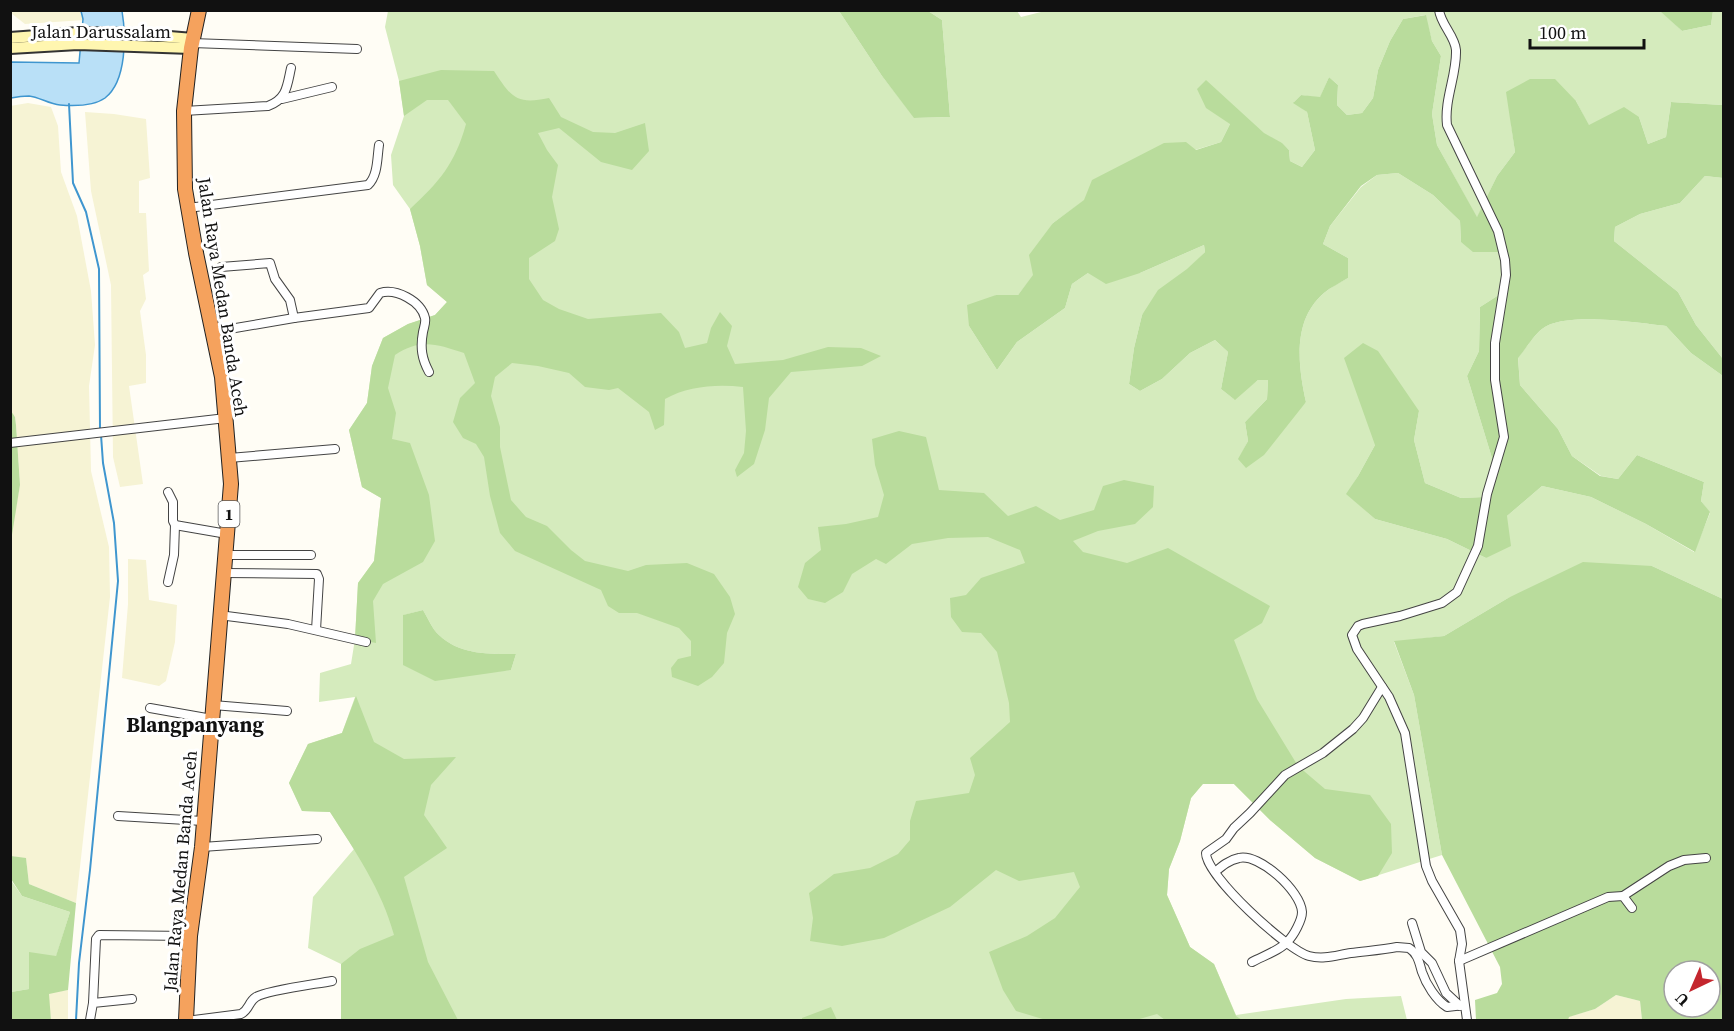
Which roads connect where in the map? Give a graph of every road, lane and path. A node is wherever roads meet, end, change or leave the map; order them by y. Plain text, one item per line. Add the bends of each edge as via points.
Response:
1 (199, 10) edge
2 (1439, 10) edge
3 (10, 38) edge
4 (78, 39) junction
5 (192, 43) junction
6 (10, 48) edge
7 (357, 49) dead end
8 (291, 68) dead end
9 (332, 87) dead end
10 (282, 99) junction
11 (184, 111) junction
12 (379, 145) dead end
13 (188, 208) junction
14 (221, 267) dead end
15 (294, 318) junction
16 (212, 332) junction
17 (429, 372) dead end
18 (226, 418) junction
19 (10, 443) edge
20 (335, 449) dead end
21 (229, 459) junction
22 (168, 492) dead end
23 (175, 525) junction
24 (227, 534) junction
25 (225, 555) junction
26 (311, 555) dead end
27 (224, 573) junction
28 (168, 582) dead end
29 (219, 615) junction
30 (316, 630) junction
31 (366, 642) dead end
32 (1382, 687) junction
33 (213, 705) junction
34 (150, 708) dead end
35 (287, 711) dead end
36 (212, 719) junction
37 (118, 816) dead end
38 (203, 821) junction
39 (317, 839) dead end
40 (202, 847) junction
41 (1706, 858) dead end
42 (1215, 872) junction
43 (1623, 896) junction
44 (1632, 909) dead end
45 (1412, 923) dead end
46 (190, 936) junction
47 (1287, 942) junction
48 (1459, 961) junction
49 (1252, 962) dead end
50 (332, 981) dead end
51 (132, 999) dead end
52 (93, 1003) junction
53 (1462, 1005) junction
54 (90, 1020) edge
55 (186, 1020) edge
56 (194, 1020) edge
57 (1467, 1020) edge

1 - 5 highway, Jalan Raya Medan Banda Aceh / 1
2 - 32 street via 1456,51 1447,125 1498,231 1505,260 1495,343 1495,381 1504,437 1487,494 1478,546 1457,592 1442,603 1358,626 1352,635
3 - 4 street, Jalan Darussalam
4 - 5 street, Jalan Darussalam via 133,46
4 - 5 street, Jalan Darussalam via 134,34
4 - 6 street, Jalan Darussalam
5 - 7 street
5 - 11 highway, Jalan Raya Medan Banda Aceh / 1
8 - 10 street
9 - 10 street
10 - 11 street via 268,106
11 - 13 highway, Jalan Raya Medan Banda Aceh / 1
12 - 13 street via 373,181 368,185
13 - 16 highway, Jalan Raya Medan Banda Aceh / 1
14 - 15 street via 270,263 275,279 290,300
15 - 16 street
15 - 17 street via 369,308 384,291 400,294 416,305 424,317 421,351
16 - 18 highway, Jalan Raya Medan Banda Aceh / 1
18 - 19 street
18 - 21 highway, Jalan Raya Medan Banda Aceh / 1
20 - 21 street
21 - 24 highway, Jalan Raya Medan Banda Aceh / 1
22 - 23 street
23 - 24 street
23 - 28 street
24 - 25 highway, Jalan Raya Medan Banda Aceh / 1
25 - 26 street
25 - 27 highway, Jalan Raya Medan Banda Aceh / 1
27 - 29 highway, Jalan Raya Medan Banda Aceh / 1
27 - 30 street via 317,574 320,579
29 - 30 street
29 - 33 highway, Jalan Raya Medan Banda Aceh / 1
30 - 31 street
32 - 42 street via 1353,729 1323,753 1285,775 1226,839 1206,853
32 - 48 street via 1405,733 1426,866 1461,934
33 - 35 street
33 - 36 highway, Jalan Raya Medan Banda Aceh / 1
34 - 36 street
36 - 38 highway, Jalan Raya Medan Banda Aceh / 1
37 - 38 street
38 - 40 highway, Jalan Raya Medan Banda Aceh / 1
39 - 40 street
40 - 46 highway, Jalan Raya Medan Banda Aceh / 1
41 - 43 street via 1676,862
42 - 47 street via 1232,894
42 - 47 street via 1240,857 1261,864 1288,885 1302,914
43 - 44 street
43 - 48 street via 1608,897
45 - 53 street via 1421,952 1446,993
46 - 52 street via 99,935
46 - 55 highway, Jalan Raya Medan Banda Aceh / 1
47 - 49 street
47 - 53 street via 1298,952 1319,958 1409,948 1418,957 1425,980 1440,1002 1447,1007
48 - 53 street
50 - 56 street via 263,994 241,1014
51 - 52 street
52 - 54 street
53 - 57 street

